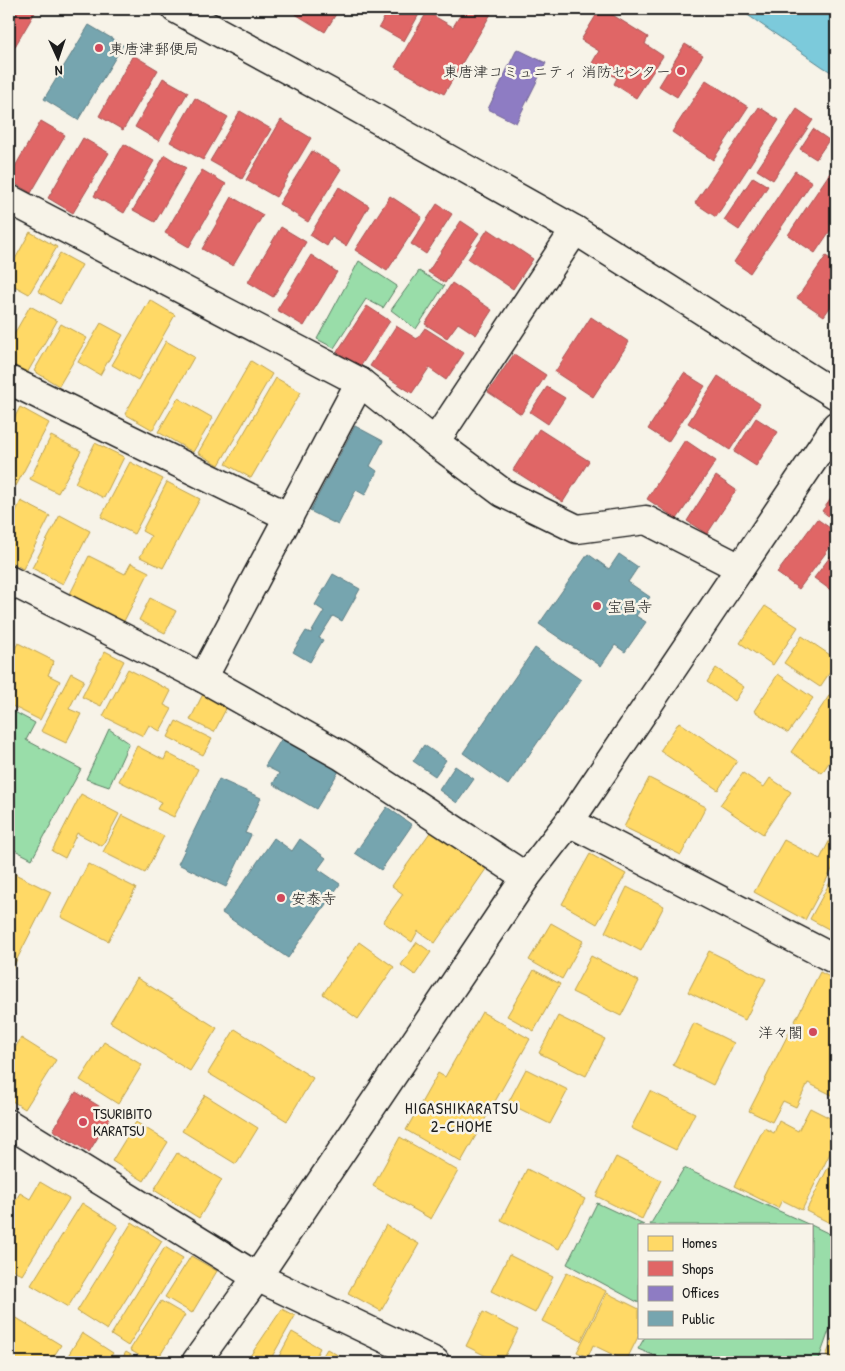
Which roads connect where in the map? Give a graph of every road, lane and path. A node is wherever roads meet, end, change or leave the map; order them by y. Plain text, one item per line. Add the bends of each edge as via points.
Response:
1 (176, 9) edge
2 (9, 199) edge
3 (576, 230) junction
4 (9, 380) edge
5 (360, 382) junction
6 (836, 395) edge
7 (836, 426) edge
8 (435, 442) junction
9 (289, 516) junction
10 (740, 568) junction
11 (9, 580) edge
12 (204, 678) junction
13 (569, 822) junction
14 (526, 877) junction
15 (836, 960) edge
16 (9, 1124) edge
17 (257, 1276) junction
18 (196, 1362) edge
19 (435, 1362) edge

1 - 3 street
2 - 5 street
3 - 6 street
3 - 8 street
4 - 9 street
5 - 8 street
5 - 9 street
7 - 10 street
8 - 10 street via 503,493 577,529 646,520
9 - 12 street
10 - 13 street
11 - 12 street
12 - 14 street via 342,756
13 - 14 street
13 - 15 street
14 - 17 street
16 - 17 street
17 - 18 street
17 - 19 street

